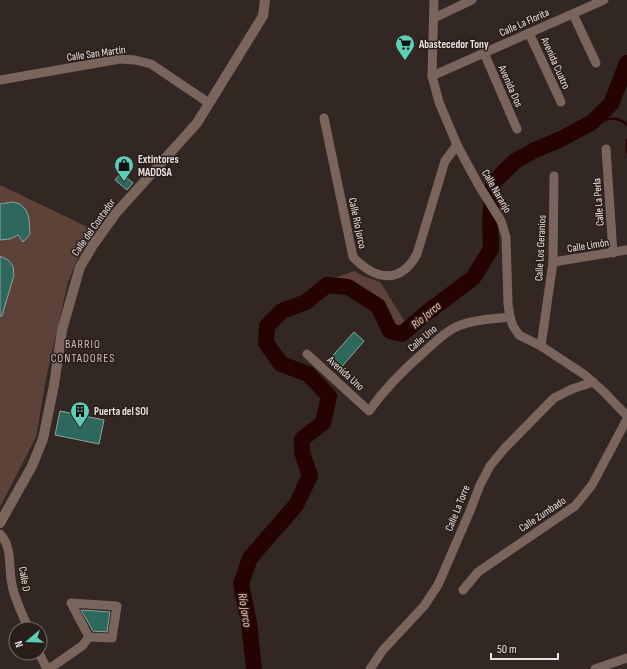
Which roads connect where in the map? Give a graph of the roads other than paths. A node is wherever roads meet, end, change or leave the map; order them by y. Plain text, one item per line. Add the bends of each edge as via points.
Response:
1 (265, 0) edge
2 (434, 0) edge
3 (472, 0) edge
4 (604, 0) edge
5 (573, 14) junction
6 (434, 18) junction
7 (530, 33) junction
8 (484, 53) junction
9 (596, 63) dead end
10 (432, 76) junction
11 (0, 80) edge
12 (560, 102) dead end
13 (208, 103) junction
14 (324, 118) dead end
15 (517, 129) dead end
16 (457, 145) junction
17 (606, 149) dead end
18 (554, 176) dead end
19 (627, 250) edge
20 (613, 253) junction
21 (553, 262) junction
22 (510, 317) junction
23 (541, 346) junction
24 (307, 354) dead end
25 (593, 382) junction
26 (369, 411) joint
27 (627, 416) edge
28 (627, 419) edge
29 (0, 523) edge
30 (0, 534) edge
31 (463, 590) dead end
32 (25, 621) edge
33 (89, 638) junction
34 (627, 658) edge
35 (48, 669) edge
36 (370, 669) edge
37 (596, 669) edge

1 - 13 street, Calle del Contador via 263,16
2 - 6 street, Calle Naranjo
3 - 6 street
4 - 5 street, Calle La Florita
5 - 7 street, Calle La Florita
5 - 9 street
6 - 10 street, Calle Naranjo
7 - 8 street, Calle La Florita
7 - 12 street, Avenida Cuatro
8 - 10 street, Calle La Florita
8 - 15 street, Avenida Dos
10 - 16 street, Calle Naranjo via 439,102
11 - 13 street, Calle San Martín via 120,59 135,60 151,64
13 - 29 street, Calle del Contador via 196,122 116,213 80,267 62,330 43,438 32,466
14 - 16 street, Calle Río Jorco via 353,257 362,267 382,276 401,273 411,265 417,254 445,161
16 - 22 street, Calle Naranjo via 501,221 506,237
17 - 20 street, Calle La Perla
18 - 21 street, Calle Los Geranios
19 - 20 street, Calle Limón
20 - 21 street, Calle Limón
21 - 23 street, Calle Los Geranios
22 - 23 street, Calle Naranjo via 519,335
22 - 26 street, Calle Uno via 461,324 451,329 395,378
23 - 25 street, Calle Naranjo
24 - 26 street, Avenida Uno
25 - 27 street, Calle Naranjo
25 - 36 street, Calle La Torre via 554,398 490,466 438,585 424,606 383,650
28 - 31 street, Calle Zumbado via 592,485 575,506 478,572
30 - 32 street, Calle D via 5,539 9,551 12,584
33 - 33 street via 71,603 117,606 112,638
33 - 35 street via 82,646
34 - 37 street

